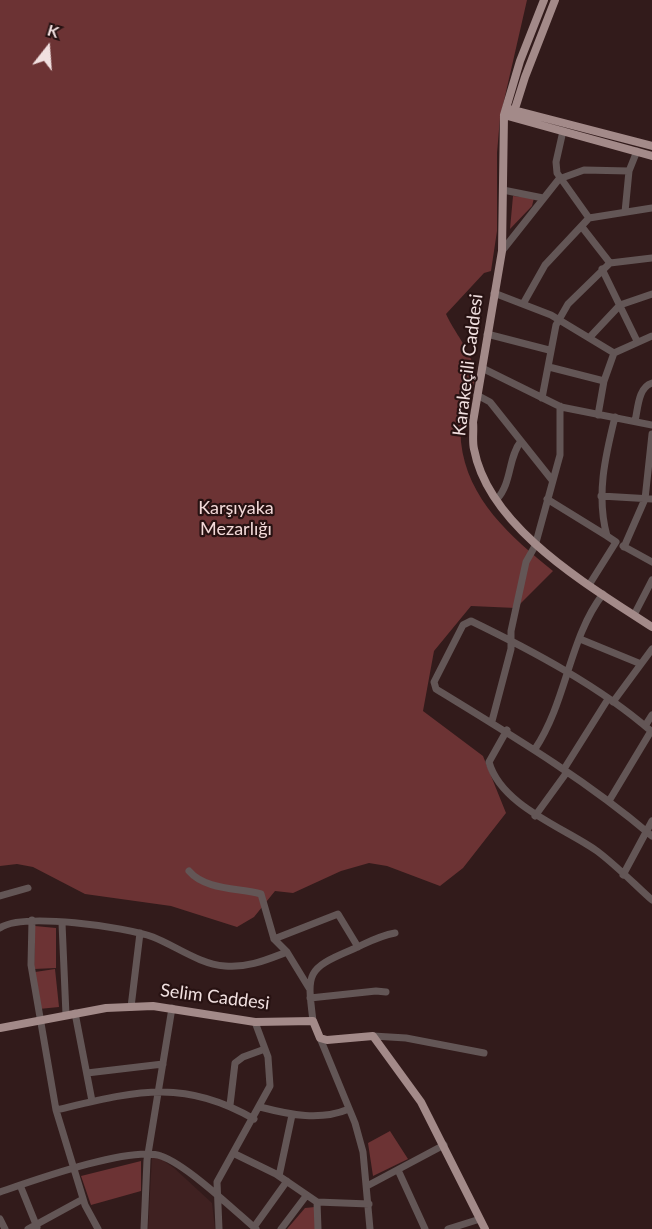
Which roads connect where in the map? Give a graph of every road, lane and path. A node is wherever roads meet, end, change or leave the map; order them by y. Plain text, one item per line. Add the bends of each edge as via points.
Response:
1 (544, 0) edge
2 (555, 0) edge
3 (509, 113) junction
4 (563, 131) junction
5 (652, 146) edge
6 (636, 151) junction
7 (652, 156) edge
8 (629, 171) junction
9 (559, 179) junction
10 (503, 190) junction
11 (543, 198) junction
12 (652, 208) edge
13 (625, 212) junction
14 (589, 218) junction
15 (582, 226) junction
16 (501, 251) junction
17 (652, 258) edge
18 (610, 263) junction
19 (602, 269) junction
20 (494, 293) junction
21 (652, 294) edge
22 (523, 304) junction
23 (620, 305) junction
24 (558, 319) junction
25 (487, 334) junction
26 (652, 336) edge
27 (590, 338) junction
28 (637, 341) junction
29 (549, 350) junction
30 (614, 353) junction
31 (549, 367) junction
32 (482, 368) junction
33 (604, 381) junction
34 (652, 383) edge
35 (477, 395) junction
36 (543, 398) junction
37 (560, 406) junction
38 (598, 415) junction
39 (615, 417) junction
40 (635, 421) junction
41 (652, 425) edge
42 (652, 434) edge
43 (521, 441) junction
44 (552, 480) junction
45 (601, 496) junction
46 (497, 499) junction
47 (547, 499) junction
48 (649, 499) edge
49 (607, 536) junction
50 (616, 542) junction
51 (535, 546) junction
52 (624, 547) junction
53 (652, 562) edge
54 (652, 580) edge
55 (589, 585) junction
56 (603, 594) junction
57 (634, 615) junction
58 (652, 627) edge
59 (580, 639) junction
60 (510, 640) junction
61 (652, 648) edge
62 (641, 664) junction
63 (568, 674) junction
64 (611, 700) junction
65 (652, 715) edge
66 (492, 722) junction
67 (649, 729) edge
68 (507, 730) junction
69 (535, 749) junction
70 (565, 771) junction
71 (609, 801) junction
72 (535, 816) junction
73 (652, 821) edge
74 (650, 834) edge
75 (189, 871) dead end
76 (623, 875) junction
77 (28, 888) dead end
78 (0, 896) edge
79 (652, 900) edge
80 (32, 920) junction
81 (62, 923) junction
82 (0, 928) edge
83 (140, 933) junction
84 (395, 933) dead end
85 (274, 939) junction
86 (358, 947) junction
87 (287, 952) junction
88 (309, 988) junction
89 (386, 992) dead end
90 (310, 998) junction
91 (131, 1006) junction
92 (172, 1008) junction
93 (70, 1014) junction
94 (39, 1020) junction
95 (313, 1021) junction
96 (255, 1022) junction
97 (0, 1028) edge
98 (373, 1036) junction
99 (320, 1038) junction
100 (265, 1049) junction
101 (484, 1053) dead end
102 (163, 1064) junction
103 (87, 1073) junction
104 (158, 1092) junction
105 (92, 1101) junction
106 (230, 1105) junction
107 (260, 1107) junction
108 (349, 1109) junction
109 (56, 1110) junction
110 (292, 1115) junction
111 (254, 1119) junction
112 (444, 1145) junction
113 (148, 1153) junction
114 (235, 1154) junction
115 (73, 1168) junction
116 (398, 1170) junction
117 (279, 1176) junction
118 (287, 1181) junction
119 (20, 1185) junction
120 (367, 1186) junction
121 (0, 1192) edge
122 (216, 1194) junction
123 (306, 1196) junction
124 (83, 1199) junction
125 (317, 1202) junction
126 (369, 1204) junction
127 (0, 1219) edge
128 (480, 1219) junction
129 (37, 1227) edge
130 (255, 1228) edge
131 (458, 1228) edge
132 (5, 1229) edge
133 (28, 1229) edge
134 (98, 1229) edge
135 (144, 1229) edge
136 (219, 1229) edge
137 (281, 1229) edge
138 (318, 1229) edge
139 (370, 1229) edge
140 (425, 1229) edge
141 (448, 1229) edge
142 (485, 1229) edge

1 - 3 main road, Karakeçili Caddesi
2 - 3 main road, Karakeçili Caddesi
3 - 4 main road
3 - 5 main road
3 - 10 main road, Karakeçili Caddesi
4 - 6 main road
4 - 9 street via 556,162
6 - 7 main road
6 - 8 street
8 - 9 street via 584,171
8 - 13 street
9 - 11 street
9 - 14 street
10 - 11 street
10 - 16 main road, Karakeçili Caddesi
11 - 16 street
12 - 13 street
13 - 14 street
14 - 15 street
15 - 18 street
15 - 22 street via 545,265
16 - 20 main road, Karakeçili Caddesi
17 - 18 street
18 - 19 street
19 - 23 street
19 - 24 street
20 - 22 street
20 - 25 main road, Karakeçili Caddesi
21 - 23 street
22 - 24 street
23 - 27 street
23 - 28 street
24 - 27 street
24 - 29 street
25 - 29 street
25 - 32 main road, Karakeçili Caddesi
26 - 28 street
27 - 30 street
28 - 30 street
29 - 31 street
30 - 33 street
31 - 33 street
31 - 36 street
32 - 35 main road, Karakeçili Caddesi
32 - 36 street
33 - 38 street
34 - 40 street via 642,390
35 - 43 street via 490,402
35 - 46 main road, Karakeçili Caddesi via 474,450
36 - 37 street
37 - 38 street
37 - 44 street via 561,446
38 - 39 street
39 - 40 street
39 - 45 street
40 - 41 street
42 - 48 street via 648,455
43 - 44 street
43 - 46 street
44 - 47 street
45 - 48 street
45 - 49 street via 600,513
46 - 51 main road, Karakeçili Caddesi
47 - 49 street
47 - 51 street
48 - 52 street
49 - 50 street
50 - 52 street
50 - 55 street
51 - 55 main road, Karakeçili Caddesi
51 - 60 street via 526,562
52 - 53 street
54 - 57 street
55 - 56 main road, Karakeçili Caddesi
56 - 57 main road, Karakeçili Caddesi
56 - 59 street
57 - 58 main road, Karakeçili Caddesi
59 - 62 street
59 - 63 street
60 - 63 street
60 - 66 street
60 - 66 street via 466,622 434,682 436,689
61 - 62 street
62 - 64 street
63 - 64 street
63 - 69 street via 558,706
64 - 67 street
64 - 70 street
65 - 67 street
66 - 68 street
67 - 71 street
68 - 69 street
68 - 72 street via 490,765 503,785
69 - 70 street
70 - 71 street
70 - 72 street
71 - 74 street
72 - 76 street via 597,851
73 - 74 street
74 - 76 street
75 - 85 street via 222,887 261,894
76 - 79 street
77 - 78 street
80 - 81 street
80 - 82 street via 10,922
80 - 94 street via 31,965
81 - 83 street
81 - 93 street
83 - 87 street via 223,966 253,965
83 - 91 street
84 - 86 street via 376,936
85 - 86 street via 338,914
85 - 87 street
86 - 88 street via 324,961 316,968
87 - 88 street
88 - 90 street
89 - 90 street
90 - 95 street
91 - 92 main road, Selim Caddesi
91 - 93 main road, Selim Caddesi
92 - 96 main road, Selim Caddesi
92 - 102 street
93 - 94 main road, Selim Caddesi
93 - 103 street
94 - 97 main road, Selim Caddesi
94 - 109 street
95 - 96 main road, Selim Caddesi
95 - 99 main road
96 - 100 street
98 - 99 main road
98 - 101 street via 406,1038
98 - 112 main road via 421,1102
99 - 108 street
100 - 106 street via 235,1063
100 - 107 street via 270,1086
102 - 103 street
102 - 104 street
103 - 105 street
104 - 105 street
104 - 106 street via 190,1093
104 - 113 street
105 - 109 street
106 - 111 street
107 - 110 street
107 - 111 street
108 - 110 street via 331,1116
108 - 120 street via 363,1152
109 - 115 street
110 - 117 street
111 - 114 street
112 - 116 street
112 - 128 main road
113 - 115 street
113 - 122 street via 169,1160
113 - 135 street
114 - 117 street
114 - 122 street via 218,1182
115 - 119 street
115 - 124 street
116 - 120 street
116 - 140 street
117 - 118 street
118 - 123 street
118 - 130 street
119 - 121 street
119 - 129 street
120 - 126 street
122 - 130 street
122 - 136 street
123 - 125 street
123 - 137 street
124 - 129 street
124 - 134 street
125 - 126 street
125 - 138 street
126 - 139 street
127 - 132 street
128 - 131 street
128 - 142 main road
129 - 133 street
131 - 141 street

